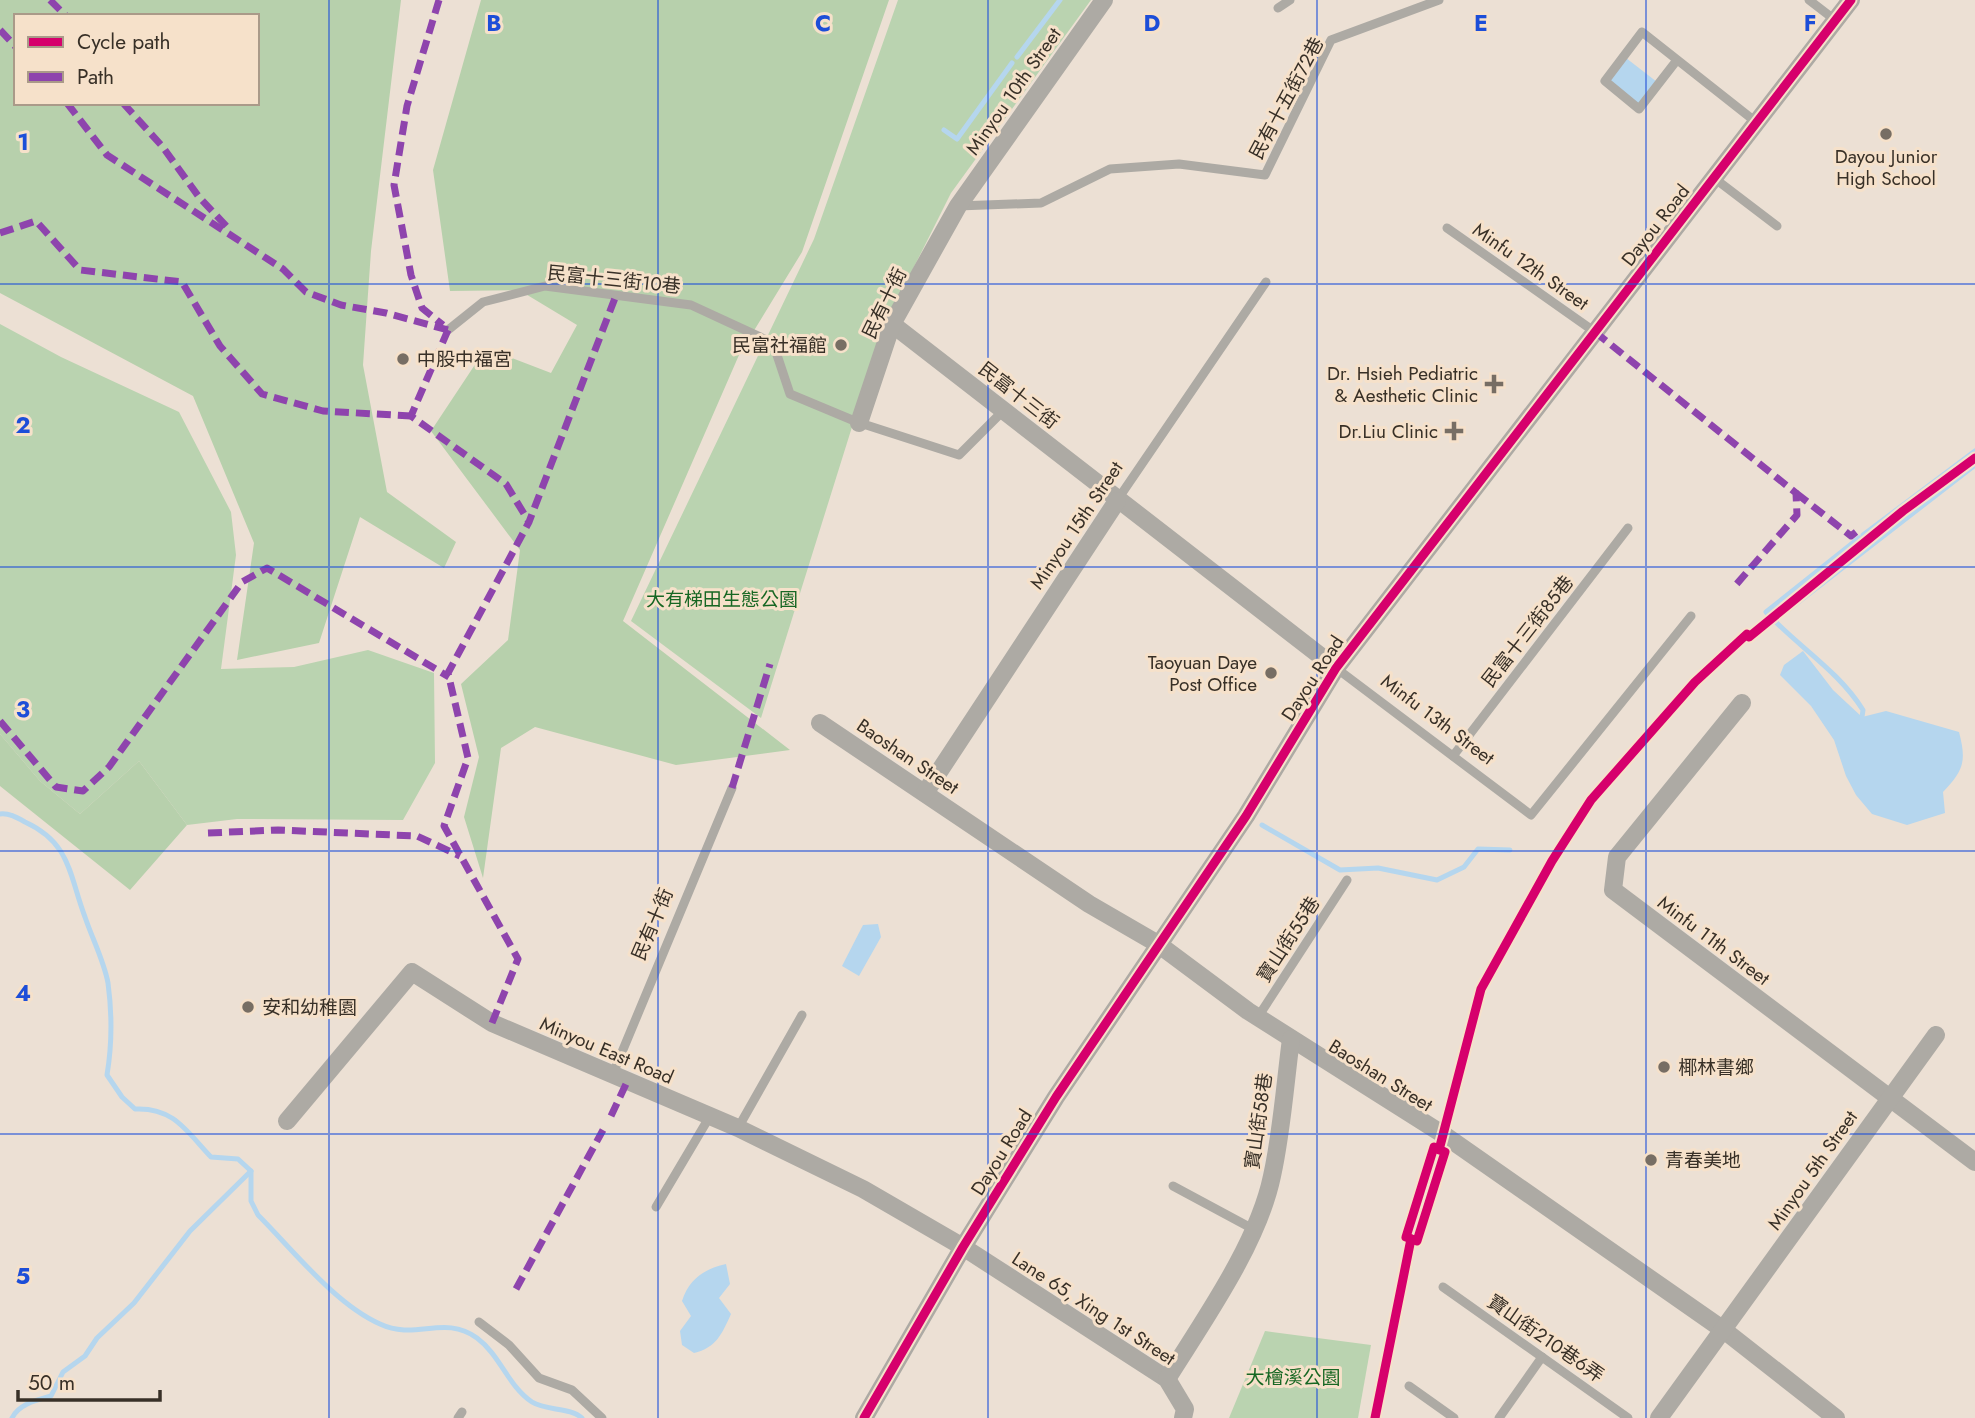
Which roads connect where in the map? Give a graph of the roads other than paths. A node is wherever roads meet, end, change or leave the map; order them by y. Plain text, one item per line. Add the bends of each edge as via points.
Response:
1 (1104, 0) edge
2 (1290, 0) edge
3 (1438, 0) edge
4 (1809, 0) edge
5 (1851, 0) edge
6 (1278, 8) dead end
7 (1835, 20) junction
8 (1677, 60) junction
9 (1756, 122) junction
10 (1714, 178) junction
11 (958, 206) junction
12 (1777, 226) dead end
13 (1447, 229) dead end
14 (1266, 282) dead end
15 (892, 324) junction
16 (448, 330) dead end
17 (1595, 332) junction
18 (1005, 409) junction
19 (859, 423) junction
20 (1117, 501) junction
21 (1628, 528) dead end
22 (1691, 615) dead end
23 (1336, 667) junction
24 (1742, 704) dead end
25 (820, 723) dead end
26 (1453, 756) junction
27 (732, 788) dead end
28 (925, 793) junction
29 (1347, 880) dead end
30 (1158, 944) junction
31 (802, 1015) dead end
32 (1258, 1017) junction
33 (1936, 1035) dead end
34 (1291, 1039) junction
35 (612, 1076) junction
36 (1888, 1098) junction
37 (710, 1116) junction
38 (287, 1121) dead end
39 (738, 1128) junction
40 (1975, 1162) edge
41 (1173, 1186) dead end
42 (656, 1207) dead end
43 (1253, 1229) junction
44 (963, 1247) junction
45 (1443, 1287) dead end
46 (480, 1322) dead end
47 (1725, 1331) junction
48 (1542, 1357) junction
49 (1167, 1379) junction
50 (1409, 1386) dead end
51 (1662, 1417) edge
52 (602, 1418) edge
53 (864, 1418) edge
54 (1183, 1418) edge
55 (1454, 1418) edge
56 (1499, 1418) edge
57 (1628, 1418) edge
58 (1836, 1418) edge

1 - 11 street, Minyou 10th Street
2 - 6 lane
3 - 11 lane, 民有十五街72巷 via 1331,40 1265,176 1179,164 1110,169 1041,204
4 - 7 lane
5 - 7 street, Dayou Road
7 - 9 street, Dayou Road
8 - 8 lane via 1642,32 1605,81 1639,109
8 - 9 lane
9 - 10 street, Dayou Road
10 - 12 lane
10 - 17 street, Dayou Road
11 - 15 street, 民有十街
13 - 17 lane, Minfu 12th Street
14 - 20 lane, Minyou 15th Street
15 - 18 street, 民富十三街
15 - 19 street, 民有十街
16 - 19 lane, 民富十三街10巷 via 483,302 545,286 691,305 773,343 790,394
17 - 23 street, Dayou Road
18 - 19 lane, 民富十三街10巷 via 959,455
18 - 20 street, 民富十三街
20 - 23 street, Minfu 13th Street
20 - 28 street, Minyou 15th Street
21 - 26 lane, 民富十三街85巷
22 - 26 lane, Minfu 13th Street via 1531,815
23 - 26 lane, Minfu 13th Street
23 - 30 street, Dayou Road via 1246,816
24 - 36 street, Minfu 11th Street via 1617,857 1613,890
25 - 28 street, Baoshan Street
27 - 35 lane, 民有十街
28 - 30 street, Baoshan Street via 1089,904
29 - 32 lane, 寶山街55巷
30 - 32 street, Baoshan Street
30 - 44 street, Dayou Road
31 - 39 lane
32 - 34 street, Baoshan Street
33 - 36 street, Minyou 5th Street
34 - 43 street, 寶山街58巷 via 1272,1178
34 - 47 street, Baoshan Street via 1444,1135
35 - 37 street, Minyou East Road
35 - 38 street, Minyou East Road via 492,1023 412,972
36 - 40 street, Minfu 11th Street
36 - 47 street, Minyou 5th Street
37 - 39 street, Minyou East Road
37 - 42 lane
39 - 44 street, Minyou East Road via 863,1189
41 - 43 lane
43 - 49 street, 寶山街58巷
44 - 49 street, Lane 65, Xing 1st Street
44 - 53 street, Dayou Road
45 - 48 lane, 寶山街210巷6弄
46 - 52 lane via 539,1377 572,1390
47 - 51 street, Minyou 5th Street
47 - 58 street, Baoshan Street
48 - 56 lane
48 - 57 lane, 寶山街210巷6弄
49 - 54 street, Lane 65, Xing 1st Street via 1185,1409
50 - 55 lane

